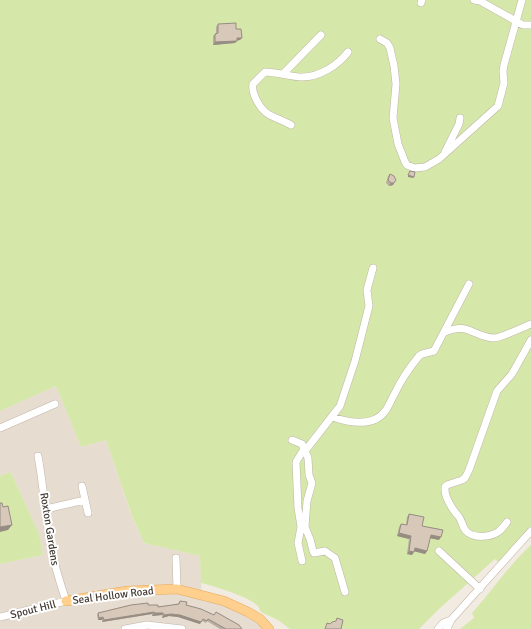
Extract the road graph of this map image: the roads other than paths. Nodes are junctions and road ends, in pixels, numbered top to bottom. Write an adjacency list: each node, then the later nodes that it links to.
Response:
1 (474, 0): 3 (street)
2 (522, 0): 3 (street)
3 (516, 22): 4 (street); 11 (street)
4 (531, 25)
5 (321, 35): 8 (street)
6 (380, 39): 11 (street)
7 (348, 52): 8 (street)
8 (283, 74): 10 (street)
9 (460, 118): 11 (street)
10 (291, 125)
11 (444, 155)
12 (373, 268): 18 (street)
13 (469, 284): 15 (street)
14 (531, 324): 15 (street)
15 (445, 332): 18 (street)
16 (531, 340): 27 (street)
17 (55, 404): 19 (street)
18 (332, 417): 21 (street)
19 (0, 428)
20 (292, 440): 21 (street)
21 (305, 450): 30 (street); 30 (street)
22 (38, 456): 25 (street, Roxton Gardens)
23 (82, 486): 24 (street)
24 (85, 500): 25 (street); 26 (street)
25 (46, 509): 35 (street, Roxton Gardens)
26 (88, 513)
27 (507, 522)
28 (531, 531): 33 (street)
29 (439, 551): 33 (street)
30 (314, 553): 34 (street)
31 (176, 558): 32 (street)
32 (178, 589): 35 (main road, Seal Hollow Road); 41 (main road, Seal Hollow Road)
33 (480, 589): 37 (street)
34 (345, 592)
35 (66, 601): 36 (street, Spout Hill)
36 (0, 618)
37 (451, 620): 42 (street); 43 (street); 44 (street)
38 (156, 627): 39 (street); 40 (street)
39 (125, 629)
40 (182, 629)
41 (269, 629)
42 (438, 629)
43 (442, 629)
44 (447, 629)

